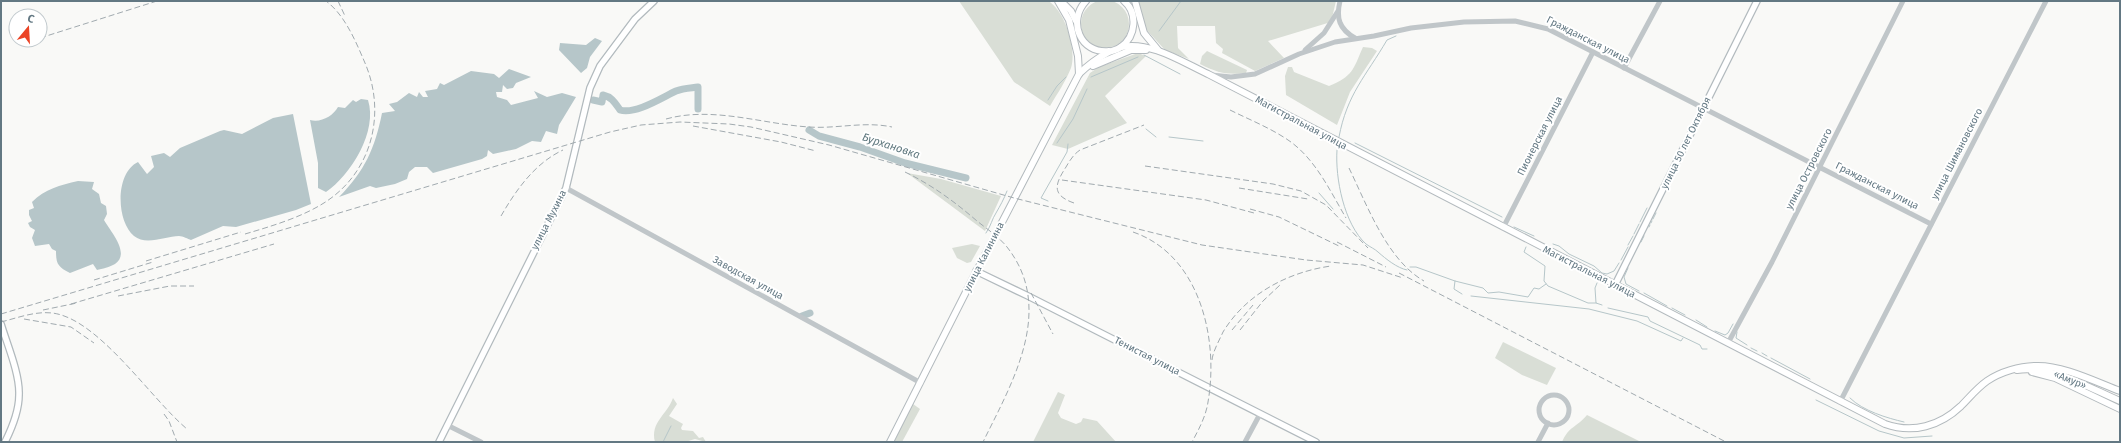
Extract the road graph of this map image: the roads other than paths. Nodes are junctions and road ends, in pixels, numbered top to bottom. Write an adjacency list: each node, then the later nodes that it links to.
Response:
1 (654, 1): 28 (main road, улица Мухина)
2 (1059, 1): 14 (main road); 24 (main road)
3 (1086, 1): 14 (main road)
4 (1124, 1): 12 (main road)
5 (1131, 1): 12 (main road)
6 (1135, 1): 19 (main road)
7 (1340, 1): 13 (street)
8 (1660, 1): 23 (street)
9 (1757, 1): 26 (main road, улица 50 лет Октября)
10 (1903, 1): 27 (street, улица Островского)
11 (2046, 1): 29 (street, улица Шимановского)
12 (1131, 10): 15 (main road)
13 (1338, 11): 17 (street); 22 (street)
14 (1076, 21): 16 (main road)
15 (1134, 25): 18 (main road); 19 (main road)
16 (1080, 37): 20 (main road); 24 (main road)
17 (1355, 38): 21 (street, Гражданская улица); 22 (street, Гражданская улица)
18 (1121, 47): 19 (main road); 20 (main road)
19 (1158, 50): 24 (main road); 25 (main road, Магистральная улица)
20 (1111, 51): 24 (main road)
21 (1592, 52): 23 (street, Гражданская улица); 30 (street, Пионерская улица)
22 (1300, 54): 25 (street, Гражданская улица)
23 (1624, 68): 26 (street, Гражданская улица)
24 (1079, 74): 31 (main road, улица Калинина)
25 (1208, 74): 30 (main road, Магистральная улица)
26 (1704, 108): 27 (street, Гражданская улица); 32 (main road, улица 50 лет Октября)
27 (1820, 167): 29 (street, Гражданская улица); 34 (street, улица Островского)
28 (566, 188): 36 (street, Заводская улица); 43 (main road, улица Мухина)
29 (1931, 224): 38 (street, улица Шимановского)
30 (1503, 228): 32 (main road, Магистральная улица)
31 (976, 271): 36 (main road, улица Калинина); 41 (main road, Тенистая улица)
32 (1616, 285): 34 (main road, Магистральная улица)
33 (1, 324): 44 (main road)
34 (1728, 344): 38 (main road, Магистральная улица)
35 (2017, 370): 37 (main road); 38 (main road, Магистральная улица); 39 (main road, «Амур»); 40 (main road)
36 (921, 383): 47 (main road, улица Калинина)
37 (2120, 391)
38 (1840, 402)
39 (2120, 402)
40 (2120, 409)
41 (1260, 414): 48 (street); 49 (main road, Тенистая улица)
42 (1548, 423): 42 (street); 50 (street)
43 (447, 425): 45 (main road, улица Мухина); 46 (street)
44 (5, 442)
45 (439, 442)
46 (481, 442)
47 (890, 442)
48 (1245, 442)
49 (1316, 442)
50 (1538, 442)

